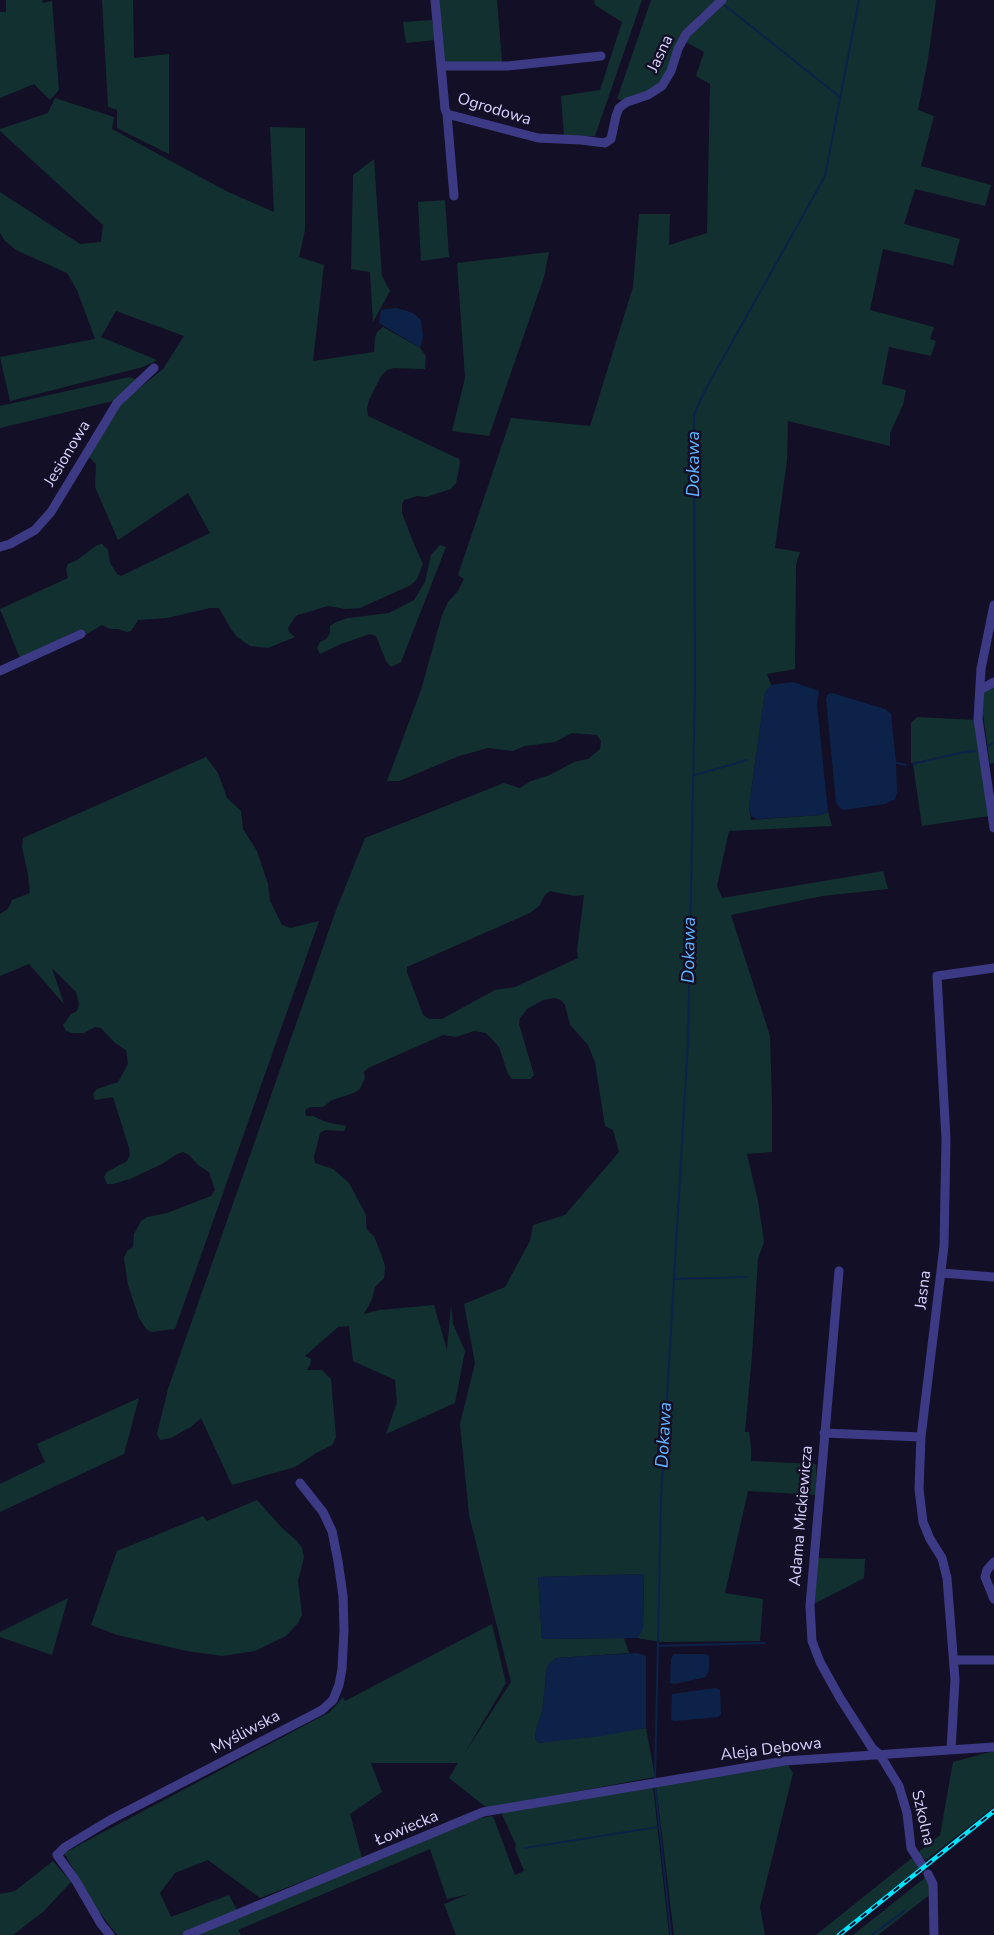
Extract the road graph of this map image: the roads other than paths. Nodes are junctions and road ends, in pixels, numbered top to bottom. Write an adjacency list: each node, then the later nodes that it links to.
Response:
1 (435, 0): 4 (street, Ogrodowa)
2 (720, 3): 6 (street, Jasna)
3 (601, 56): 4 (street)
4 (441, 66): 5 (street, Ogrodowa)
5 (447, 114): 6 (street, Ogrodowa); 7 (street)
6 (608, 142)
7 (454, 196)
8 (154, 368): 9 (street, Jesionowa)
9 (0, 547)
10 (994, 604): 14 (street)
11 (81, 634): 12 (street)
12 (0, 671)
13 (994, 682): 14 (street)
14 (980, 690): 15 (street)
15 (994, 828)
16 (994, 968): 18 (street, Jasna)
17 (839, 1270): 20 (street, Adama Mickiewicza)
18 (941, 1272): 19 (street); 21 (street, Jasna)
19 (994, 1276)
20 (824, 1433): 21 (street); 27 (street, Adama Mickiewicza)
21 (921, 1437): 25 (street, Jasna)
22 (300, 1483): 34 (street, Myśliwska)
23 (994, 1562): 24 (street)
24 (994, 1599)
25 (954, 1660): 26 (street); 29 (street, Jasna)
26 (994, 1660)
27 (872, 1748): 30 (street, Szkolna)
28 (994, 1748): 29 (street)
29 (951, 1750): 30 (street, Aleja Dębowa)
30 (880, 1755): 31 (street, Aleja Dębowa); 32 (street, Szkolna)
31 (647, 1784): 35 (street, Łowiecka)
32 (922, 1865)
33 (928, 1874): 36 (street)
34 (110, 1935)
35 (188, 1935)
36 (934, 1935)

